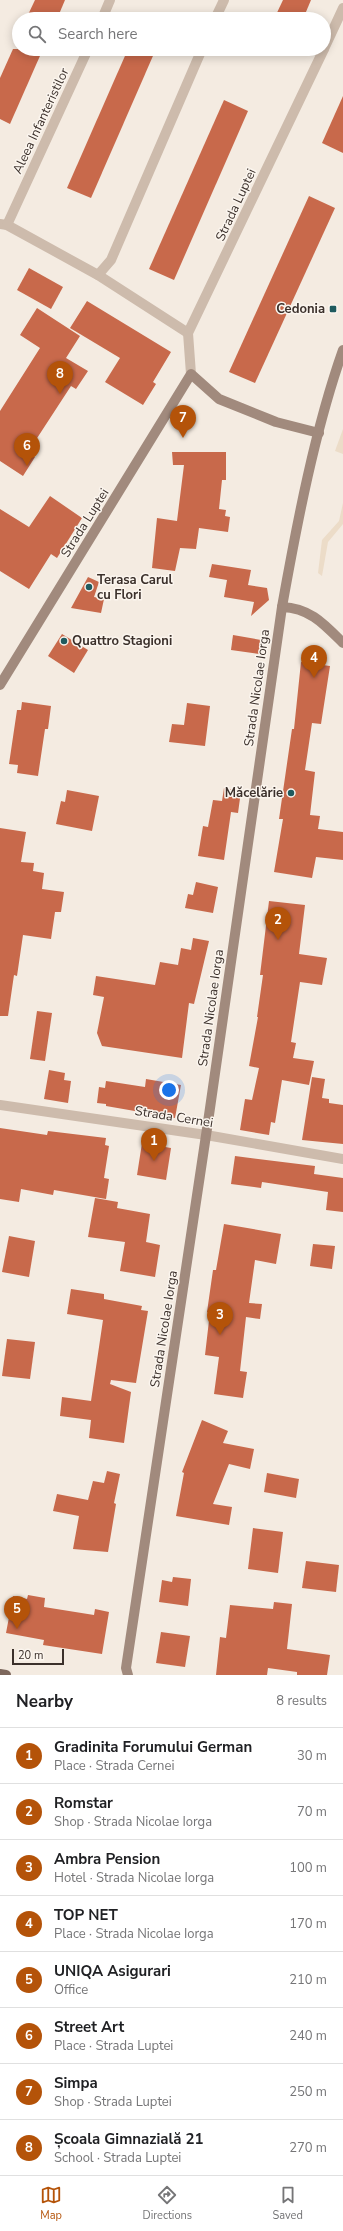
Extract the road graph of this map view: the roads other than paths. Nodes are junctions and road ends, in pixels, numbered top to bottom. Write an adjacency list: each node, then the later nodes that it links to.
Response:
1 (110, 0): 4 (street)
2 (224, 0): 5 (street)
3 (343, 8): 6 (street, Strada Luptei)
4 (105, 12)
5 (218, 12)
6 (331, 34)
7 (85, 56): 10 (street, Aleea Infanteristilor)
8 (199, 56): 11 (street)
9 (321, 56): 12 (street, Strada Luptei)
10 (4, 224): 11 (street)
11 (98, 275): 12 (street)
12 (188, 333): 14 (street, Strada Luptei)
13 (343, 350): 15 (main road, Strada Nicolae Iorga)
14 (191, 374): 15 (main road); 18 (main road, Strada Luptei)
15 (319, 433): 16 (main road, Strada Nicolae Iorga)
16 (282, 606): 17 (main road); 20 (main road, Strada Nicolae Iorga)
17 (343, 643)
18 (0, 685)
19 (0, 1104): 20 (street, Strada Cernei)
20 (206, 1135): 21 (street, Strada Cernei); 24 (main road, Strada Nicolae Iorga)
21 (343, 1158)
22 (0, 1674): 23 (main road)
23 (6, 1675)
24 (128, 1675)

